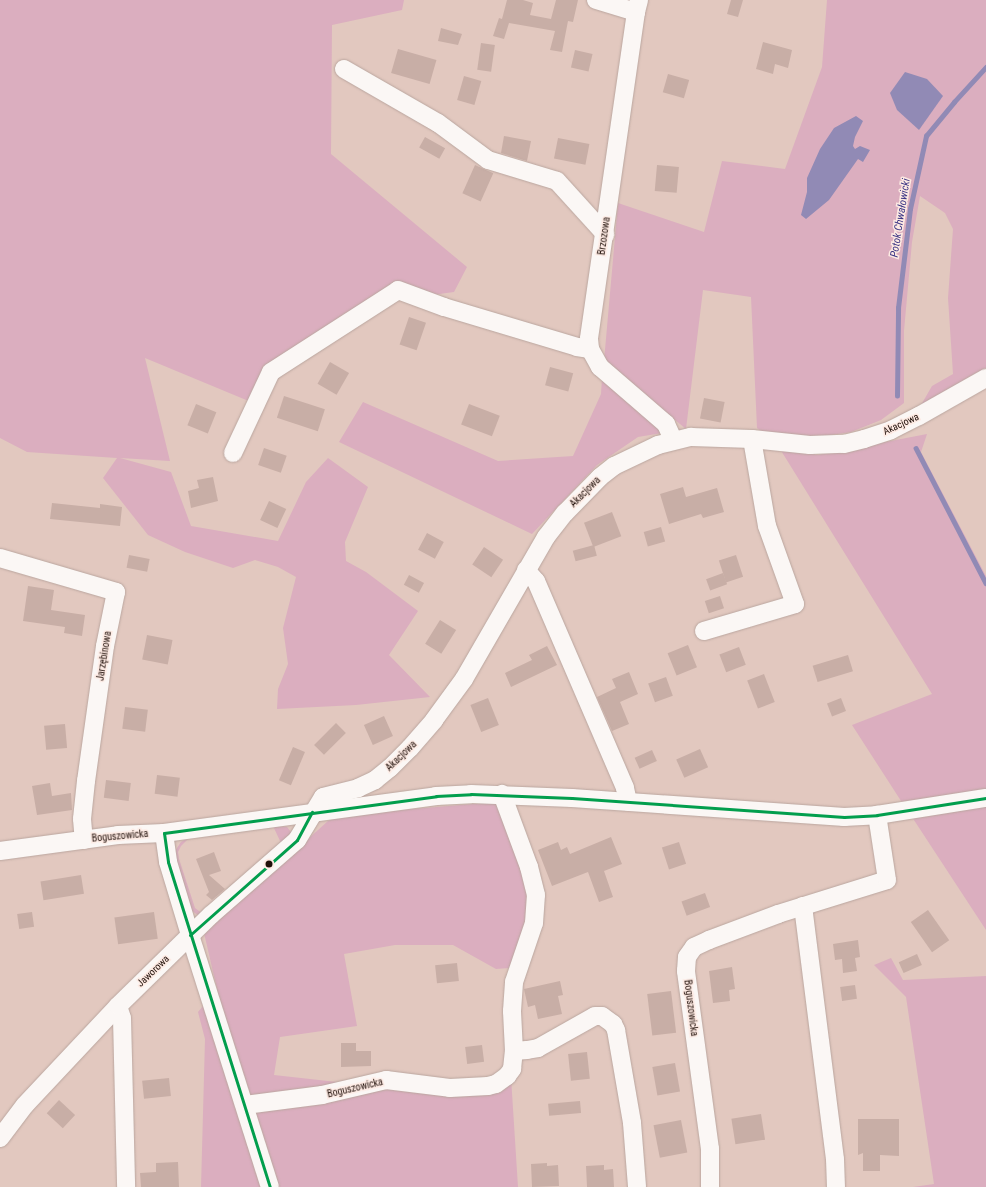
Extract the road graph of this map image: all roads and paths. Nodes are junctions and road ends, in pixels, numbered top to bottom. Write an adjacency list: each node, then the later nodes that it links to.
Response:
1 (596, 0): 2 (street)
2 (637, 6): 4 (street, Brzozowa)
3 (344, 69): 4 (street)
4 (605, 234): 5 (street, Brzozowa)
5 (590, 349): 8 (street, Brzozowa); 9 (street)
6 (986, 378): 7 (street, Akacjowa)
7 (752, 439): 8 (street, Akacjowa); 12 (street)
8 (673, 440): 11 (street, Akacjowa)
9 (233, 453)
10 (0, 558): 19 (street, Jarzębinowa)
11 (526, 570): 15 (street); 16 (street, Akacjowa)
12 (704, 631)
13 (502, 794): 15 (street, Boguszowicka); 16 (street, Boguszowicka); 24 (street, Boguszowicka)
14 (986, 798): 17 (street, Boguszowicka)
15 (628, 802): 17 (street, Boguszowicka)
16 (312, 812): 18 (street, Boguszowicka); 22 (street, Jaworowa)
17 (877, 815): 21 (street, Boguszowicka)
18 (164, 833): 19 (street, Boguszowicka); 22 (street)
19 (84, 840): 20 (street, Boguszowicka)
20 (0, 851)
21 (803, 906): 30 (street, Boguszowicka); 31 (street)
22 (190, 935): 23 (street, Jaworowa); 25 (street)
23 (118, 1006): 26 (street, Jaworowa); 27 (street)
24 (514, 1051): 25 (street, Boguszowicka); 29 (street)
25 (245, 1105): 28 (street)
26 (0, 1138)
27 (126, 1187)
28 (270, 1187)
29 (637, 1187)
30 (710, 1187)
31 (836, 1187)

